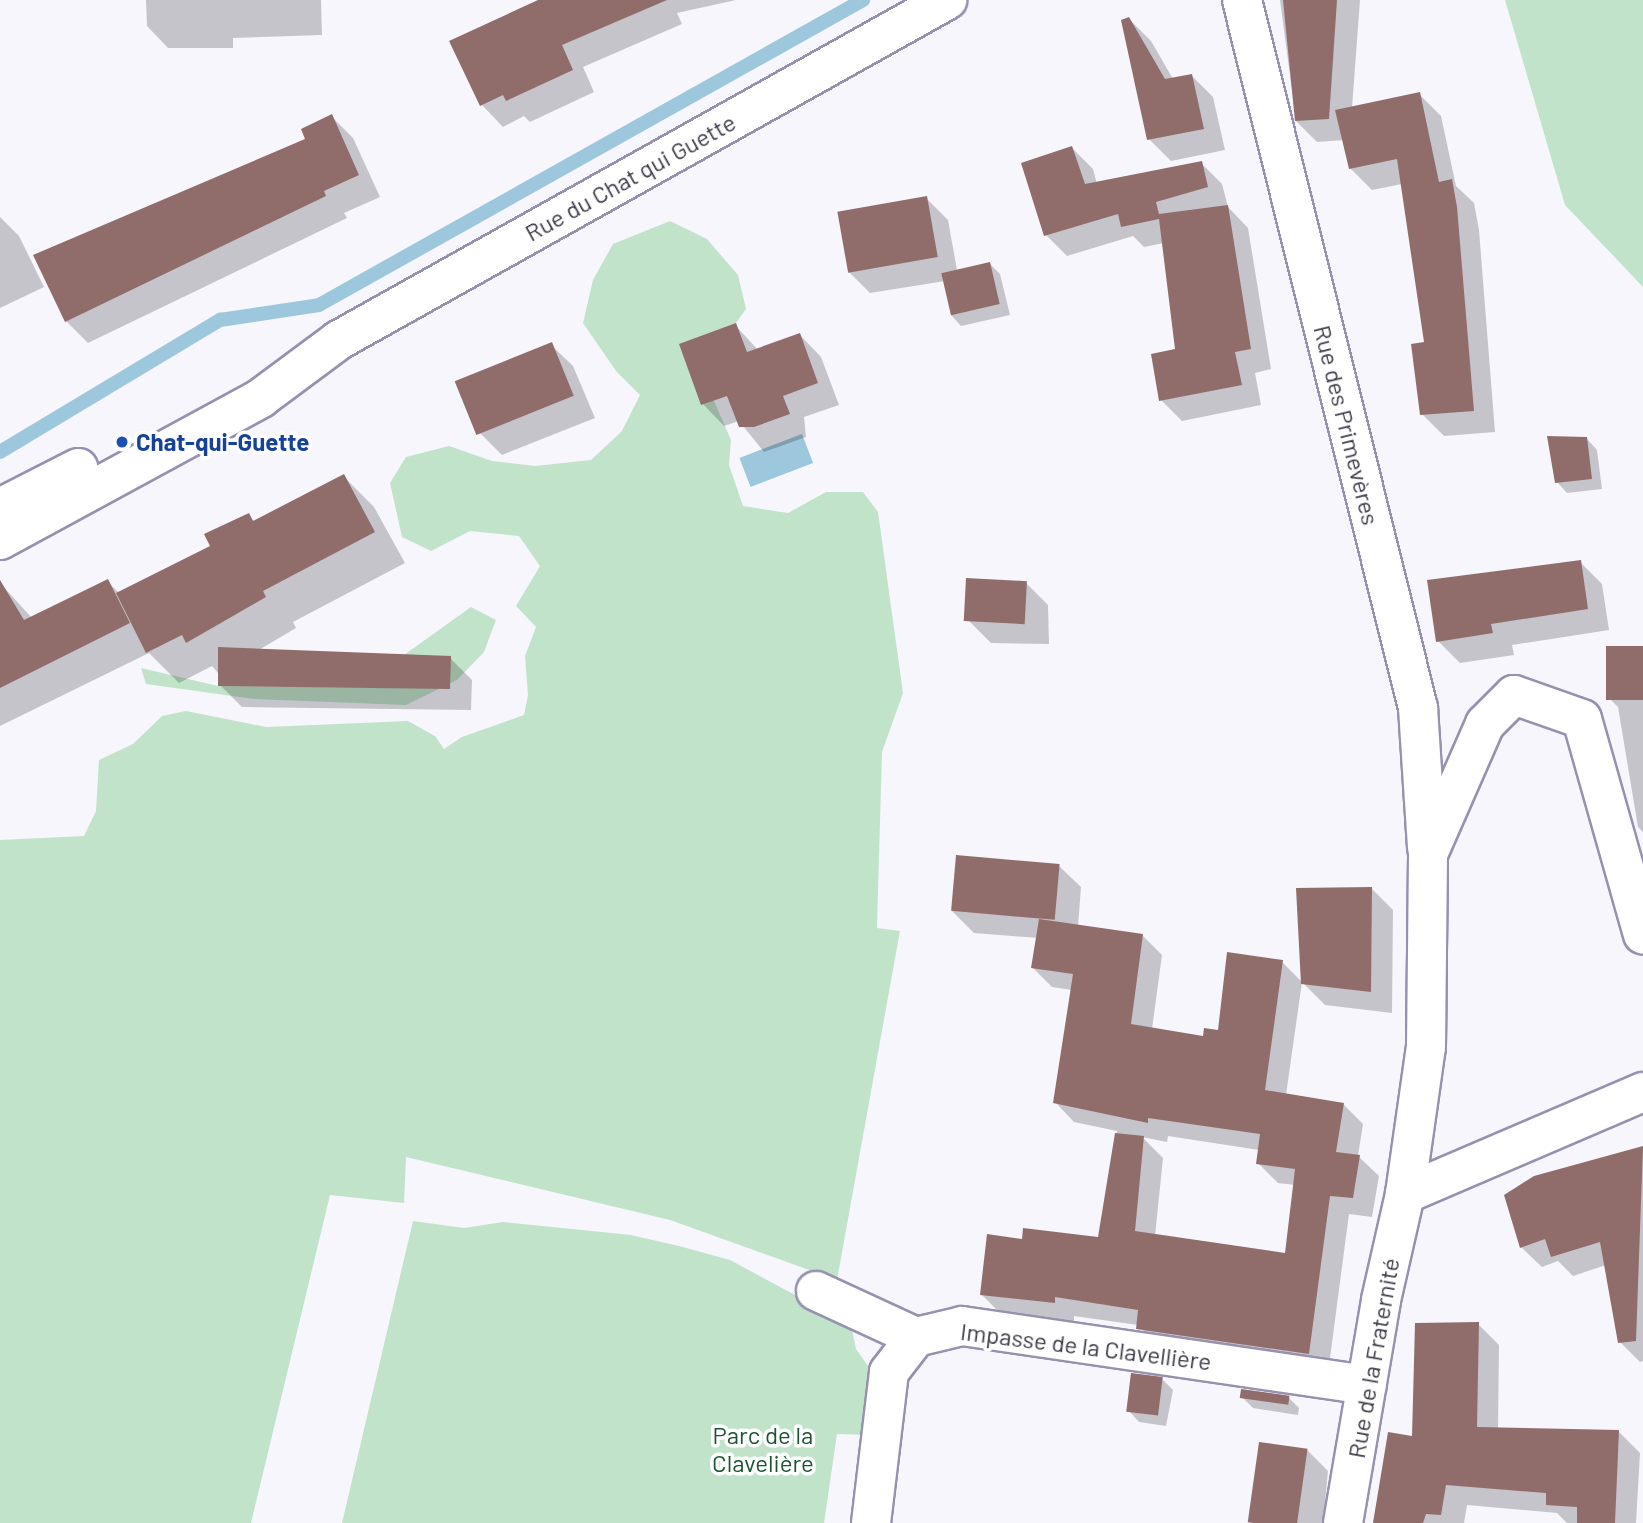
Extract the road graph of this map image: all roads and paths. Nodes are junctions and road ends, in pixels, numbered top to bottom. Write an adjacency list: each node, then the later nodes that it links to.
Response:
1 (947, 0): 3 (street, Rue du Chat qui Guette)
2 (1242, 0): 6 (street, Rue des Primevères)
3 (313, 355): 4 (street, Rue du Chat qui Guette); 5 (street, Rue du Chat qui Guette)
4 (0, 508)
5 (0, 540)
6 (1428, 854): 7 (street); 9 (street, Rue des Primevères)
7 (1643, 935)
8 (1643, 1092): 9 (street)
9 (1405, 1194): 12 (street, Rue de la Fraternité)
10 (816, 1292): 11 (street)
11 (916, 1337): 12 (street, Impasse de la Clavellière); 13 (street)
12 (1367, 1385): 14 (street, Rue de la Fraternité)
13 (871, 1523)
14 (1343, 1523)

